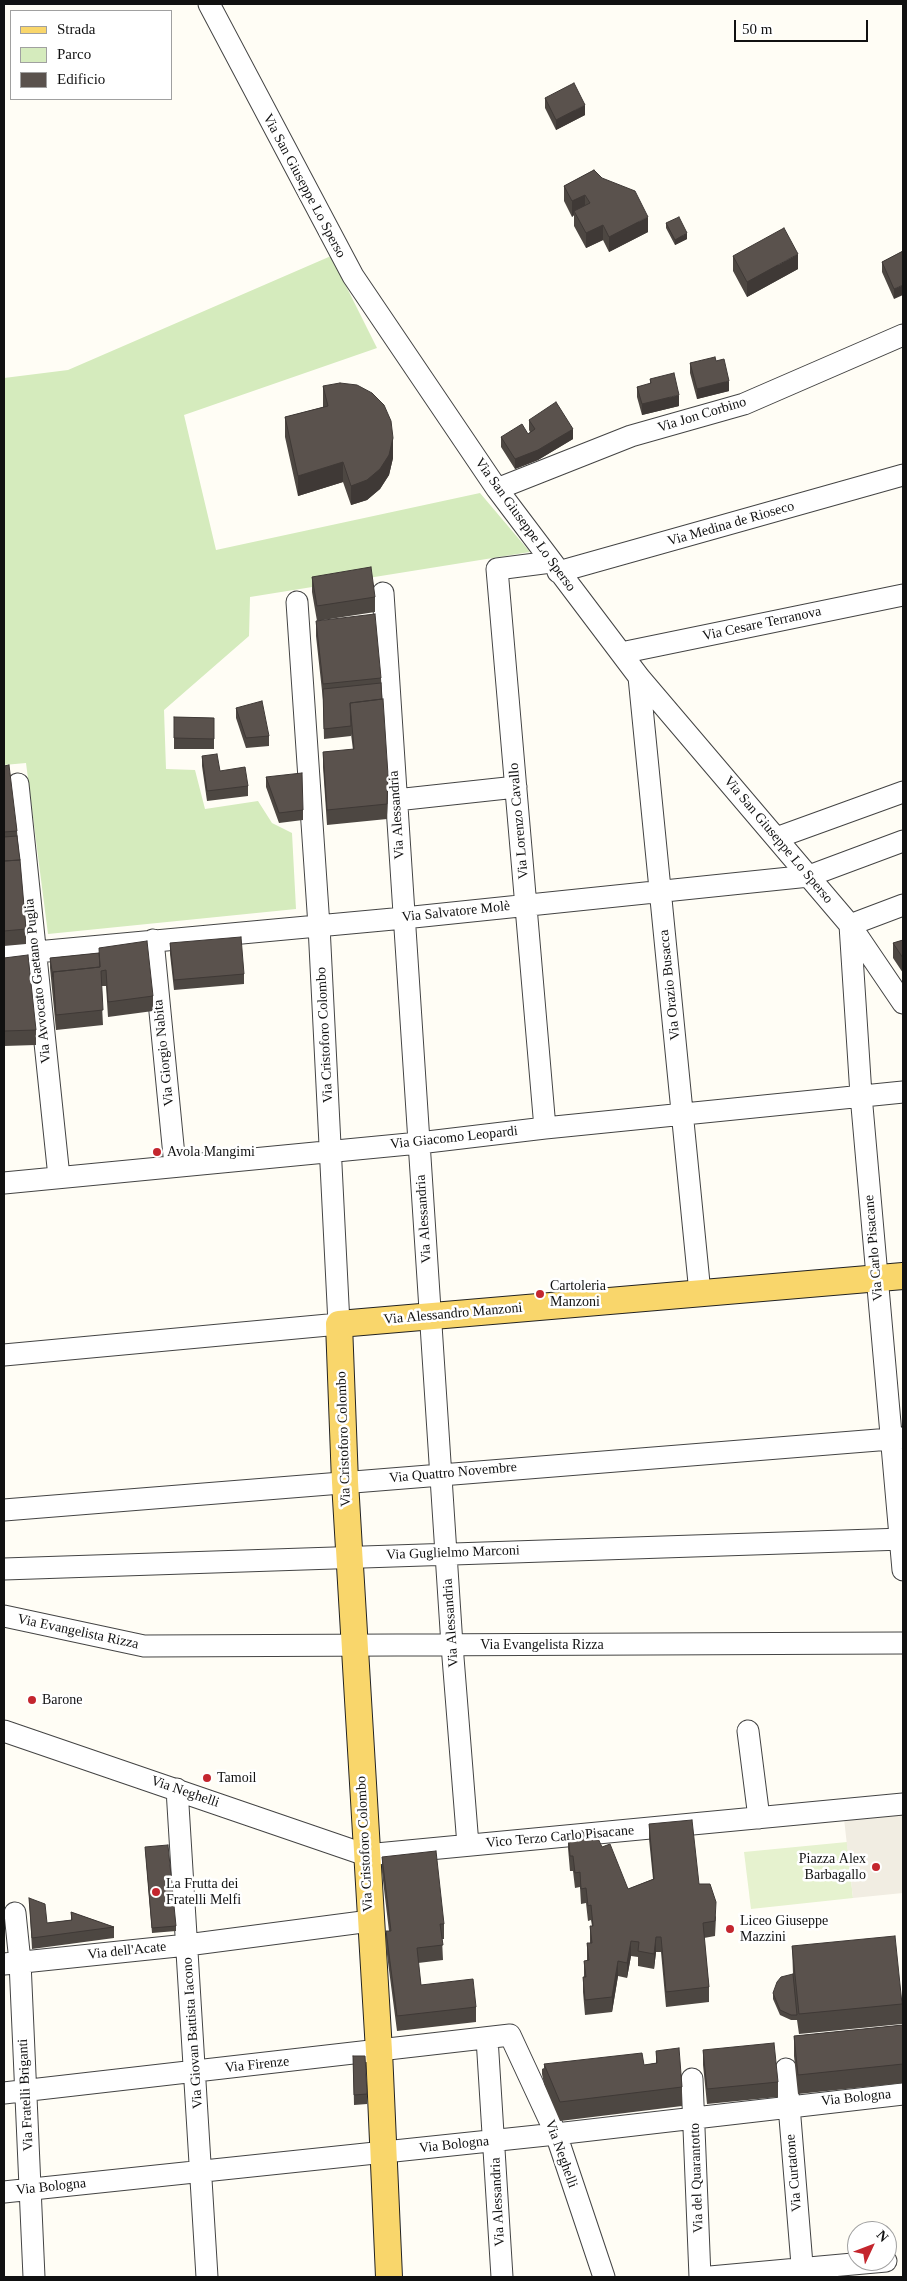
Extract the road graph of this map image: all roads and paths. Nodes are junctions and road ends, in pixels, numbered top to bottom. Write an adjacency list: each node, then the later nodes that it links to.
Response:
1 (209, 4): 4 (street, Via San Giuseppe Lo Sperso)
2 (903, 335): 4 (street, Via Jon Corbino)
3 (903, 475): 5 (street, Via Medina de Rioseco)
4 (497, 489): 5 (street, Via San Giuseppe Lo Sperso)
5 (555, 567): 9 (street, Via San Giuseppe Lo Sperso); 12 (street, Via Lorenzo Cavallo)
6 (383, 593): 14 (street, Via Alessandria)
7 (903, 595): 9 (street, Via Cesare Terranova)
8 (297, 602): 23 (street, Via Cristoforo Colombo)
9 (621, 653): 10 (street, Via San Giuseppe Lo Sperso)
10 (639, 677): 15 (street, Via San Giuseppe Lo Sperso); 18 (street, Via Orazio Busacca)
11 (18, 784): 25 (street, Via Avvocato Gaetano Puglia)
12 (516, 787): 14 (street); 19 (street, Via Lorenzo Cavallo)
13 (903, 792): 15 (street)
14 (396, 800): 21 (street, Via Alessandria)
15 (776, 838): 17 (street, Via San Giuseppe Lo Sperso)
16 (903, 841): 17 (street, Via Salvatore Molè)
17 (809, 876): 18 (street, Via Salvatore Molè); 22 (street, Via San Giuseppe Lo Sperso)
18 (661, 892): 19 (street, Via Salvatore Molè); 30 (street, Via Orazio Busacca)
19 (526, 905): 21 (street, Via Salvatore Molè); 31 (street, Via Lorenzo Cavallo)
20 (903, 905): 22 (street)
21 (404, 918): 23 (street, Via Salvatore Molè); 32 (street, Via Alessandria)
22 (850, 925): 27 (street, Via San Giuseppe Lo Sperso); 29 (street, Via Carlo Pisacane)
23 (319, 926): 24 (street, Via Salvatore Molè); 33 (street, Via Cristoforo Colombo)
24 (153, 940): 25 (street, Via Salvatore Molè); 34 (street, Via Giorgio Nabita)
25 (35, 952): 26 (street, Via Salvatore Molè); 35 (street, Via Avvocato Gaetano Puglia)
26 (4, 955)
27 (903, 1003)
28 (903, 1092): 29 (street, Via Giacomo Leopardi)
29 (860, 1095): 30 (street, Via Giacomo Leopardi); 38 (street, Via Carlo Pisacane)
30 (683, 1114): 31 (street, Via Giacomo Leopardi); 39 (street, Via Orazio Busacca)
31 (545, 1128): 32 (street, Via Giacomo Leopardi)
32 (419, 1143): 33 (street, Via Giacomo Leopardi); 40 (street, Via Alessandria)
33 (331, 1151): 34 (street, Via Giacomo Leopardi); 41 (street, Via Cristoforo Colombo)
34 (175, 1166): 35 (street, Via Giacomo Leopardi)
35 (59, 1177): 36 (street, Via Giacomo Leopardi)
36 (4, 1183)
37 (903, 1276): 38 (main road, Via Alessandro Manzoni)
38 (877, 1278): 39 (main road, Via Alessandro Manzoni); 43 (street, Via Carlo Pisacane)
39 (700, 1293): 40 (main road, Via Alessandro Manzoni)
40 (430, 1316): 41 (main road, Via Alessandro Manzoni); 44 (street, Via Alessandria)
41 (339, 1324): 42 (street, Via Alessandro Manzoni); 45 (main road, Via Cristoforo Colombo)
42 (4, 1355)
43 (897, 1438): 44 (street, Via Quattro Novembre); 47 (street, Via Carlo Pisacane)
44 (441, 1473): 45 (street, Via Quattro Novembre); 48 (street, Via Alessandria)
45 (345, 1482): 46 (street, Via Quattro Novembre); 49 (main road, Via Cristoforo Colombo)
46 (4, 1510)
47 (902, 1539): 48 (street, Via Guglielmo Marconi); 51 (street, Via Carlo Pisacane)
48 (446, 1554): 49 (street, Via Guglielmo Marconi); 54 (street, Via Alessandria)
49 (350, 1557): 50 (street, Via Guglielmo Marconi); 55 (main road, Via Cristoforo Colombo)
50 (4, 1569)
51 (903, 1570)
52 (4, 1616): 55 (street, Via Evangelista Rizza)
53 (903, 1643): 54 (street, Via Evangelista Rizza)
54 (452, 1645): 55 (street, Via Evangelista Rizza); 61 (street, Via Alessandria)
55 (354, 1646): 62 (main road, Via Cristoforo Colombo)
56 (4, 1731): 58 (street, Via Neghelli)
57 (748, 1731): 60 (street)
58 (178, 1789): 62 (street, Via Neghelli); 65 (street, Via Giovan Battista Iacono)
59 (903, 1804): 60 (street, Vico Terzo Carlo Pisacane)
60 (759, 1818): 61 (street, Vico Terzo Carlo Pisacane)
61 (468, 1845): 62 (street, Vico Terzo Carlo Pisacane)
62 (366, 1855): 64 (main road, Via Cristoforo Colombo)
63 (15, 1913): 66 (street, Via Fratelli Briganti)
64 (370, 1921): 65 (street, Via dell'Acate); 69 (main road, Via Cristoforo Colombo)
65 (187, 1945): 66 (street, Via dell'Acate); 71 (street, Via Giovan Battista Iacono)
66 (12, 1963): 73 (street, Via Fratelli Briganti)
67 (510, 2035): 68 (street, Via Firenze); 78 (street, Via Neghelli)
68 (487, 2038): 69 (street, Via Firenze); 79 (street, Via Alessandria)
69 (378, 2052): 71 (street, Via Firenze); 80 (main road, Via Cristoforo Colombo)
70 (786, 2069): 76 (street, Via Curtatone)
71 (195, 2072): 73 (street, Via Firenze); 81 (street, Via Giovan Battista Iacono)
72 (692, 2079): 77 (street, Via del Quarantotto)
73 (26, 2091): 74 (street, Via Firenze); 82 (street, Via Fratelli Briganti)
74 (4, 2093)
75 (903, 2094): 76 (street, Via Bologna)
76 (788, 2105): 77 (street, Via Bologna); 85 (street, Via Curtatone)
77 (695, 2117): 78 (street, Via Bologna); 91 (street, Via del Quarantotto)
78 (556, 2134): 79 (street, Via Bologna); 90 (street, Via Neghelli)
79 (495, 2140): 80 (street, Via Bologna); 89 (street, Via Alessandria)
80 (384, 2152): 81 (street, Via Bologna); 88 (main road, Via Cristoforo Colombo)
81 (202, 2171): 82 (street, Via Bologna); 87 (street, Via Giovan Battista Iacono)
82 (30, 2190): 83 (street, Via Bologna); 86 (street, Via Fratelli Briganti)
83 (4, 2192)
84 (847, 2267): 85 (street)
85 (803, 2273): 92 (street)
86 (34, 2277)
87 (207, 2277)
88 (389, 2277)
89 (502, 2277)
90 (604, 2277)
91 (700, 2277)
92 (710, 2277)

